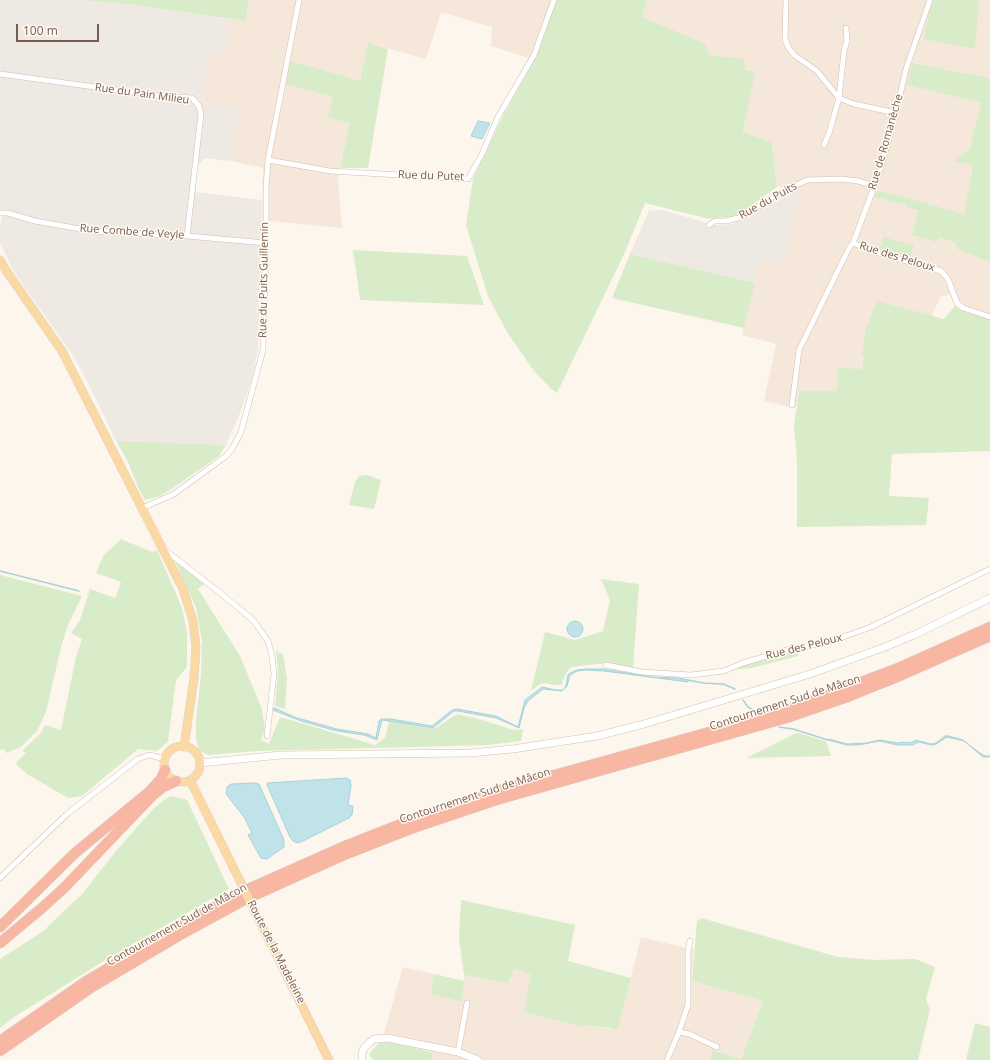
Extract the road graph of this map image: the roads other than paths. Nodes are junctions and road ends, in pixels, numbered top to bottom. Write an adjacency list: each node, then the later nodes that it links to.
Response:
1 (300, 0): 10 (street, Rue du Puits Guillemin)
2 (554, 0): 10 (street, Rue du Putet)
3 (786, 0): 7 (street)
4 (930, 0): 8 (street, Rue de Romanèche)
5 (846, 28): 7 (street)
6 (0, 74): 14 (street, Rue du Pain Milieu)
7 (839, 98): 8 (street); 9 (street)
8 (896, 113): 11 (street, Rue de Romanèche)
9 (824, 145)
10 (268, 160): 15 (street, Rue du Puits Guillemin)
11 (875, 186): 13 (street, Rue du Puits); 16 (street, Rue de Romanèche)
12 (0, 213): 14 (street, Rue Combe de Veyle)
13 (709, 225)
14 (187, 236): 15 (street, Rue Combe de Veyle)
15 (266, 243): 20 (street, Rue du Puits Guillemin)
16 (853, 243): 18 (street, Rue des Peloux); 19 (street, Rue de Romanèche)
17 (0, 260): 20 (main road)
18 (990, 317)
19 (792, 405)
20 (142, 508): 21 (main road)
21 (164, 549): 27 (street); 28 (main road)
22 (990, 569): 26 (street, Rue des Peloux)
23 (990, 598): 30 (main road)
24 (990, 627): 40 (highway, Contournement Sud de Mâcon)
25 (990, 636): 42 (highway, Contournement Sud de Mâcon)
26 (606, 665)
27 (267, 736)
28 (184, 747): 29 (main road); 30 (main road)
29 (165, 759): 31 (main road); 34 (street)
30 (200, 763): 32 (main road)
31 (165, 770): 33 (main road); 35 (highway)
32 (190, 780): 33 (main road); 44 (main road, Route de la Madeleine, bridge)
33 (176, 781): 37 (highway)
34 (0, 878)
35 (0, 927)
36 (690, 941): 39 (street)
37 (0, 943)
38 (466, 1003): 43 (street)
39 (679, 1032): 41 (street); 47 (street)
40 (0, 1041)
41 (717, 1048)
42 (0, 1051)
43 (458, 1052): 45 (main road); 46 (main road)
44 (329, 1060)
45 (362, 1060)
46 (478, 1060)
47 (666, 1060)

